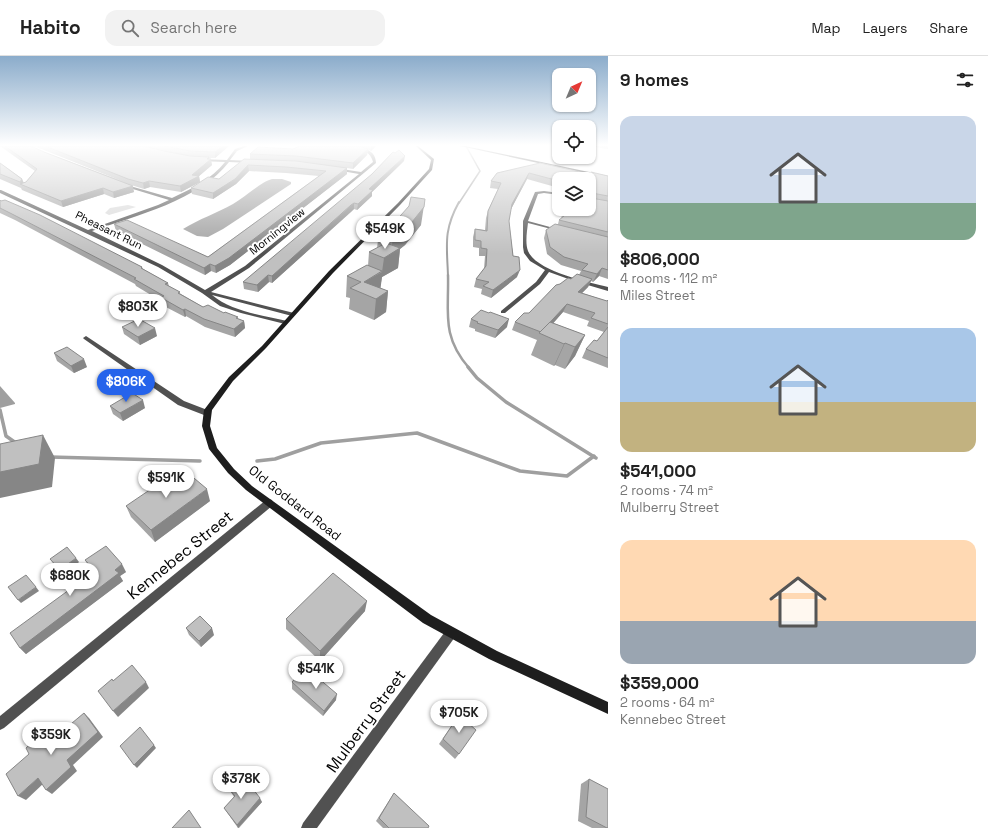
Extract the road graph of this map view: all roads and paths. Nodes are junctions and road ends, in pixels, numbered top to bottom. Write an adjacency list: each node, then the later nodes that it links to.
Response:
1 (205, 182): 9 (street)
2 (350, 182): 15 (street, Morningview)
3 (419, 182): 19 (street)
4 (121, 184): 9 (street)
5 (0, 191): 7 (street, Pheasant Run)
6 (552, 193): 10 (street)
7 (17, 198): 8 (street); 11 (street, Pheasant Run)
8 (8, 200)
9 (173, 200): 11 (street)
10 (525, 220): 12 (street); 13 (street)
11 (89, 231): 15 (street, Pheasant Run)
12 (563, 231)
13 (548, 270): 14 (street); 18 (street)
14 (608, 289)
15 (206, 293): 16 (street, Pheasant Run); 17 (street, Pheasant Run)
16 (252, 304): 17 (street); 19 (street, Pheasant Run)
17 (244, 312): 20 (street, Pheasant Run)
18 (503, 312)
19 (292, 314): 20 (street)
20 (285, 322): 22 (street)
21 (86, 338): 22 (street)
22 (207, 413): 23 (street, Old Goddard Road)
23 (269, 503): 24 (street, Old Goddard Road); 26 (street, Kennebec Street)
24 (451, 633): 25 (street, Old Goddard Road); 27 (street, Mulberry Street)
25 (608, 708)
26 (0, 724)
27 (308, 828)

